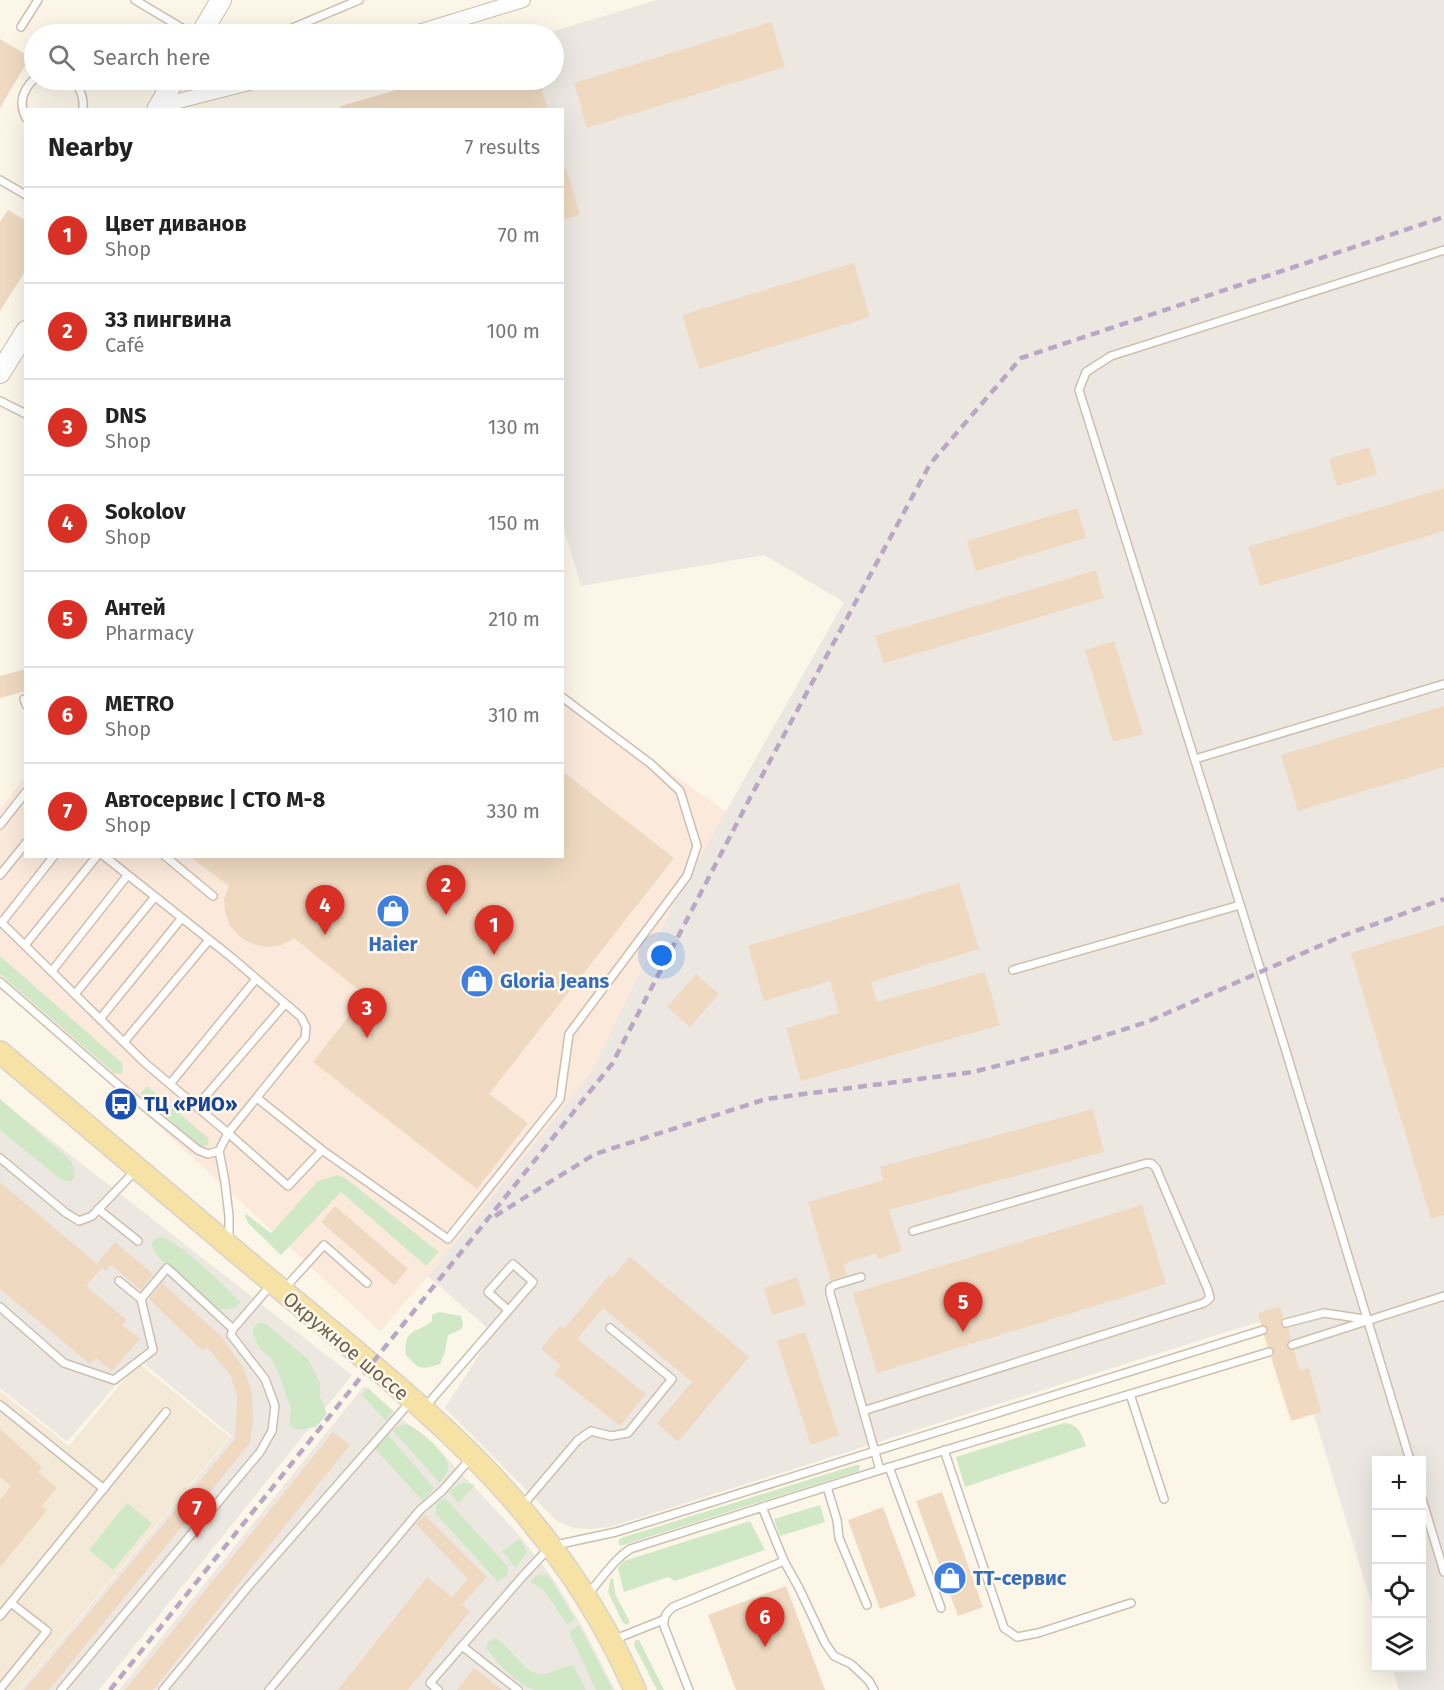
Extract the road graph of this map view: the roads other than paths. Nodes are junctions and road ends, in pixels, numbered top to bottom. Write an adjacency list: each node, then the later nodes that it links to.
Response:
1 (38, 0): 10 (lane)
2 (135, 0): 6 (lane)
3 (221, 0): 7 (street)
4 (359, 0): 8 (lane)
5 (523, 0): 9 (street)
6 (175, 24)
7 (207, 24)
8 (302, 24)
9 (445, 24)
10 (21, 27)
11 (26, 90): 17 (lane)
12 (81, 90): 15 (lane)
13 (168, 90): 16 (street)
14 (224, 90): 16 (street)
15 (83, 108)
16 (158, 108)
17 (24, 113)
18 (0, 180): 19 (lane)
19 (24, 194)
20 (1444, 250): 27 (lane)
21 (24, 334): 22 (street)
22 (3, 362)
23 (0, 401): 24 (lane)
24 (24, 413)
25 (1444, 684): 27 (lane)
26 (564, 699): 57 (lane)
27 (1195, 759): 39 (lane)
28 (24, 795): 29 (lane)
29 (0, 825)
30 (24, 845): 35 (lane)
31 (52, 858): 41 (lane)
32 (95, 858): 43 (lane)
33 (106, 858): 36 (lane)
34 (167, 858): 37 (lane)
35 (0, 874)
36 (127, 876): 38 (lane); 45 (lane)
37 (213, 896)
38 (154, 898): 40 (lane); 48 (lane)
39 (1240, 905): 44 (lane); 73 (lane)
40 (181, 919): 42 (lane); 50 (lane)
41 (1, 922): 43 (lane)
42 (209, 940): 46 (lane); 51 (lane)
43 (25, 945): 45 (lane)
44 (1013, 970)
45 (52, 971): 48 (lane)
46 (256, 979): 49 (lane); 53 (lane)
47 (0, 982): 58 (lane)
48 (75, 994): 50 (lane)
49 (285, 1004): 54 (lane); 55 (lane)
50 (100, 1019): 51 (lane)
51 (124, 1042): 53 (lane)
52 (0, 1052): 60 (main road, Окружное шоссе)
53 (170, 1084): 55 (lane)
54 (257, 1098): 56 (lane); 57 (lane)
55 (197, 1106): 56 (lane)
56 (228, 1133): 57 (lane); 58 (lane)
57 (322, 1150)
58 (219, 1151): 64 (lane)
59 (0, 1158): 61 (lane)
60 (138, 1168): 61 (lane); 64 (main road, Окружное шоссе)
61 (99, 1209): 63 (lane)
62 (913, 1231): 83 (lane)
63 (138, 1241)
64 (229, 1246): 68 (main road, Окружное шоссе)
65 (861, 1277): 83 (lane)
66 (119, 1281): 70 (lane)
67 (367, 1283): 68 (lane)
68 (277, 1287): 76 (lane); 82 (main road, Окружное шоссе)
69 (1444, 1296): 73 (lane)
70 (141, 1299): 71 (lane); 76 (lane)
71 (0, 1307)
72 (508, 1310): 72 (lane); 82 (lane)
73 (1366, 1320): 74 (lane); 78 (lane); 88 (lane)
74 (1286, 1323)
75 (609, 1328): 95 (lane)
76 (233, 1329): 111 (lane)
77 (1263, 1330): 86 (lane)
78 (1292, 1345)
79 (1269, 1352): 80 (lane)
80 (1130, 1394): 85 (lane); 93 (lane)
81 (0, 1405): 92 (lane)
82 (416, 1406): 87 (main road, Окружное шоссе); 112 (lane)
83 (863, 1411): 86 (lane)
84 (166, 1412): 92 (lane)
85 (944, 1450): 89 (lane); 102 (lane)
86 (874, 1451): 90 (lane); 97 (lane)
87 (472, 1456): 95 (main road, Окружное шоссе); 113 (lane)
88 (1408, 1456)
89 (889, 1467): 90 (lane); 104 (lane)
90 (880, 1470): 91 (lane)
91 (827, 1487): 94 (lane); 103 (lane)
92 (104, 1488): 101 (lane)
93 (1164, 1499)
94 (762, 1507): 98 (lane); 100 (lane)
95 (520, 1508): 97 (main road, Окружное шоссе)
96 (1425, 1510): 99 (lane)
97 (551, 1546): 100 (main road, Окружное шоссе); 108 (lane)
98 (784, 1561): 106 (lane); 119 (lane)
99 (1444, 1572)
100 (586, 1597): 107 (main road, Окружное шоссе)
101 (11, 1602): 105 (lane); 110 (lane)
102 (1131, 1603)
103 (867, 1605)
104 (941, 1608)
105 (0, 1616)
106 (663, 1620): 107 (lane); 118 (lane)
107 (611, 1641): 117 (main road, Окружное шоссе)
108 (462, 1646): 109 (lane); 116 (lane)
109 (430, 1683): 114 (lane); 115 (lane)
110 (0, 1689)
111 (61, 1690)
112 (163, 1690)
113 (269, 1690)
114 (425, 1690)
115 (438, 1690)
116 (518, 1690)
117 (635, 1690)
118 (689, 1690)
119 (874, 1690)

